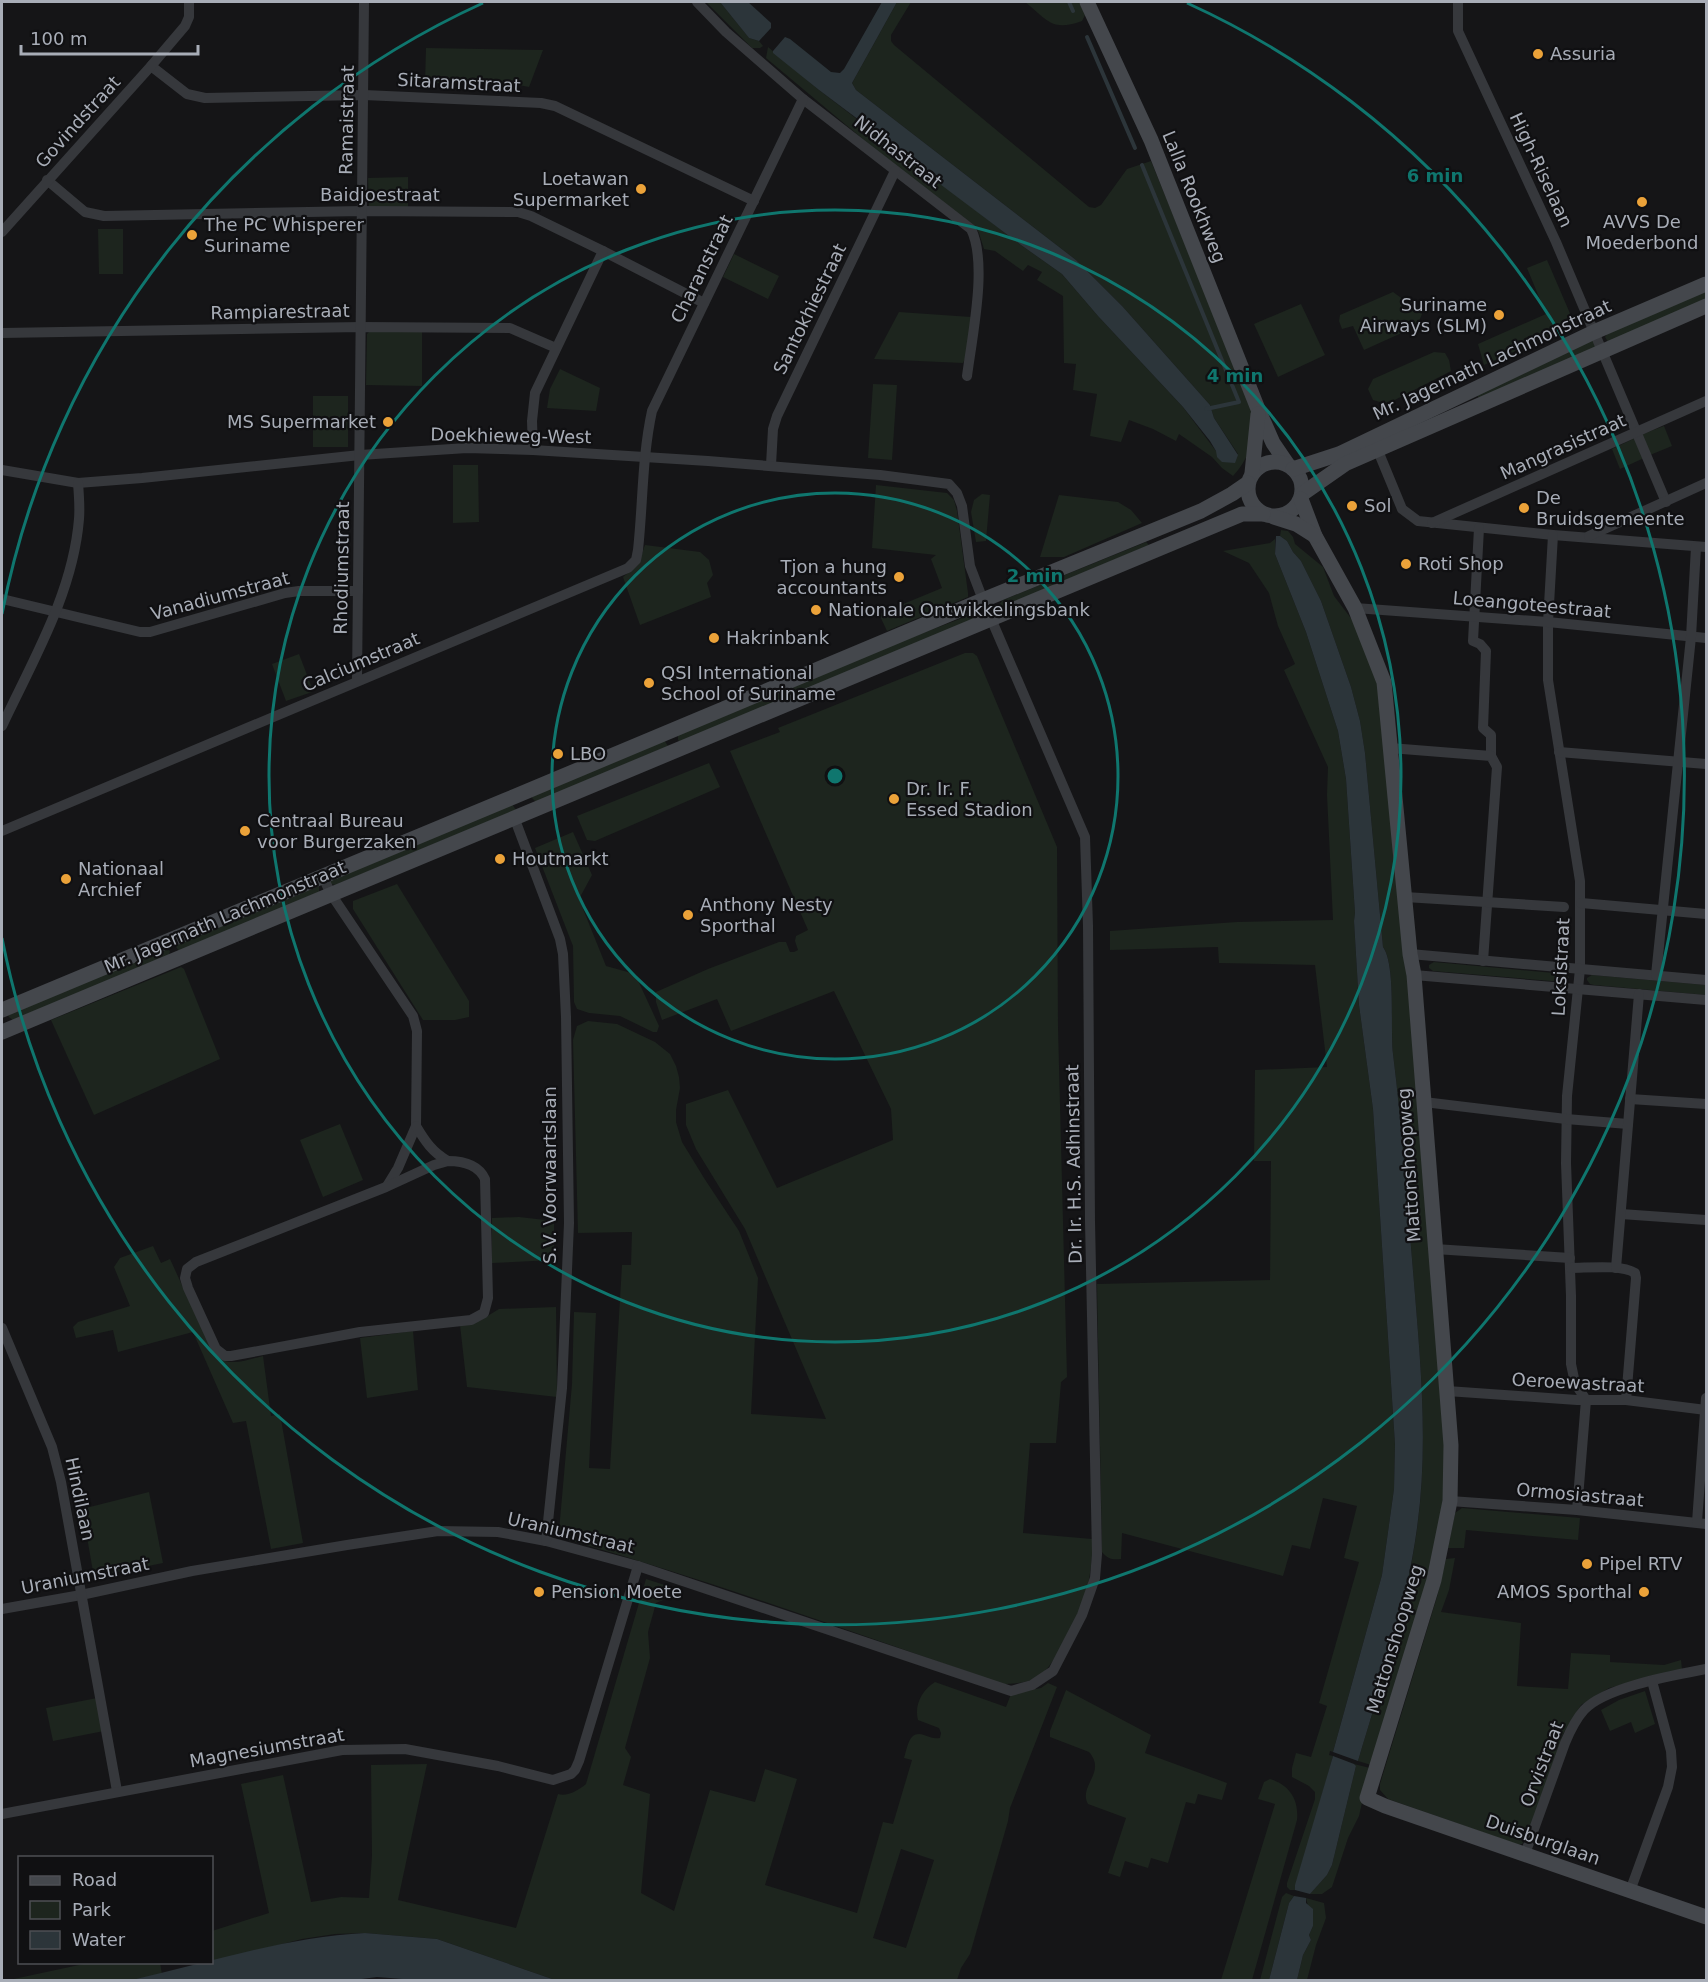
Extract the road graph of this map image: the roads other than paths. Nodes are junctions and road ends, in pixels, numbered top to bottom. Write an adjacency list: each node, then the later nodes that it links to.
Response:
1 (189, 2): 6 (street, Govindstraat)
2 (364, 2): 7 (street, Ramaistraat)
3 (697, 2): 8 (street, Nidhastraat)
4 (1087, 2): 26 (main road, Lalla Rookhweg)
5 (1458, 2): 19 (street, High-Riselaan)
6 (151, 66): 7 (street, Sitaramstraat); 10 (street, Govindstraat)
7 (364, 95): 11 (street, Sitaramstraat); 12 (street, Ramaistraat)
8 (803, 99): 9 (street, Nidhastraat); 11 (street, Charanstraat)
9 (895, 171): 23 (street, Nidhastraat); 32 (street, Santokhiestraat)
10 (47, 180): 12 (street, Baidjoestraat); 13 (street, Govindstraat)
11 (754, 201): 16 (street, Charanstraat)
12 (362, 211): 14 (street, Baidjoestraat); 18 (street, Ramaistraat)
13 (2, 232)
14 (603, 251): 16 (street, Baidjoestraat); 21 (street)
15 (1707, 284): 19 (main road, Mr. Jagernath Lachmonstraat)
16 (704, 303): 31 (street, Charanstraat)
17 (1707, 306): 22 (main road, Mr. Jagernath Lachmonstraat)
18 (361, 327): 20 (street, Rampiarestraat); 21 (street, Rampiarestraat); 30 (street, Ramaistraat)
19 (1594, 332): 22 (street, High-Riselaan); 24 (main road, Mr. Jagernath Lachmonstraat)
20 (2, 333)
21 (556, 348): 29 (street)
22 (1601, 352): 24 (main road, Mr. Jagernath Lachmonstraat); 27 (street, High-Riselaan)
23 (967, 375)
24 (1471, 400): 28 (main road, Mr. Jagernath Lachmonstraat)
25 (1707, 401): 27 (street, Mangrasistraat)
26 (1258, 409): 33 (main road, Lalla Rookhweg); 35 (main road, Lalla Rookhweg)
27 (1637, 432): 40 (street, High-Riselaan); 42 (street, Mangrasistraat)
28 (1374, 444): 33 (main road, Mr. Jagernath Lachmonstraat); 39 (main road, Mr. Jagernath Lachmonstraat); 42 (street)
29 (533, 450): 30 (street, Doekhieweg-West); 31 (street, Doekhieweg-West)
30 (360, 455): 36 (street, Doekhieweg-West); 48 (street, Rhodiumstraat)
31 (645, 457): 32 (street, Doekhieweg-West); 58 (street, Calciumstraat)
32 (771, 465): 38 (street, Doekhieweg-West)
33 (1291, 467): 35 (main road); 39 (main road)
34 (2, 470): 36 (street, Doekhieweg-West)
35 (1250, 478): 41 (main road); 50 (main road, Mr. Jagernath Lachmonstraat)
36 (78, 483): 52 (street)
37 (1707, 483): 40 (street)
38 (949, 484): 50 (street, Dr. Ir. H.S. Adhinstraat)
39 (1301, 496): 41 (main road); 45 (main road, Mattonshoopweg)
40 (1666, 502): 46 (street)
41 (1267, 515): 45 (main road); 54 (main road, Mr. Jagernath Lachmonstraat)
42 (1432, 523): 43 (street)
43 (1479, 528): 44 (street); 53 (street)
44 (1553, 535): 46 (street); 55 (street, Loksistraat)
45 (1315, 536): 51 (main road, Mattonshoopweg)
46 (1586, 537): 47 (street)
47 (1701, 547): 56 (street)
48 (358, 591): 52 (street, Vanadiumstraat); 58 (street, Rhodiumstraat)
49 (2, 599): 52 (street, Vanadiumstraat)
50 (983, 600): 54 (street, Dr. Ir. H.S. Adhinstraat); 60 (main road, Mr. Jagernath Lachmonstraat)
51 (1355, 608): 53 (street, Loeangoteestraat); 61 (main road, Mattonshoopweg)
52 (57, 611): 59 (street)
53 (1473, 616): 55 (street, Loeangoteestraat); 64 (street)
54 (990, 620): 62 (main road, Mr. Jagernath Lachmonstraat); 117 (street, Dr. Ir. H.S. Adhinstraat)
55 (1548, 622): 56 (street, Loeangoteestraat); 63 (street, Loksistraat)
56 (1691, 637): 57 (street, Loeangoteestraat); 65 (street)
57 (1707, 638)
58 (357, 681): 69 (street, Calciumstraat)
59 (2, 726)
60 (663, 734): 62 (main road); 67 (main road, Mr. Jagernath Lachmonstraat)
61 (1390, 748): 64 (street); 72 (main road, Mattonshoopweg)
62 (671, 752): 68 (main road, Mr. Jagernath Lachmonstraat)
63 (1559, 752): 65 (street); 74 (street, Loksistraat)
64 (1491, 756): 73 (street)
65 (1679, 762): 66 (street); 76 (street)
66 (1707, 764)
67 (518, 795): 68 (main road); 70 (main road, Mr. Jagernath Lachmonstraat)
68 (520, 815): 71 (main road, Mr. Jagernath Lachmonstraat); 111 (street, S.V. Voorwaartslaan)
69 (2, 831)
70 (322, 875): 71 (street); 87 (main road, Mr. Jagernath Lachmonstraat)
71 (331, 894): 88 (main road, Mr. Jagernath Lachmonstraat); 94 (street)
72 (1405, 897): 73 (street); 78 (main road, Mattonshoopweg)
73 (1487, 903): 75 (street); 79 (street)
74 (1581, 903): 76 (street); 80 (street, Loksistraat)
75 (1564, 907)
76 (1663, 911): 77 (street); 82 (street)
77 (1707, 914)
78 (1410, 954): 79 (street); 81 (main road, Mattonshoopweg)
79 (1483, 961): 80 (street)
80 (1580, 969): 82 (street); 84 (street, Loksistraat)
81 (1414, 975): 84 (street); 90 (main road, Mattonshoopweg)
82 (1656, 975): 83 (street)
83 (1707, 980)
84 (1578, 989): 85 (street); 92 (street, Loksistraat)
85 (1639, 994): 86 (street); 89 (street)
86 (1707, 1000)
87 (2, 1010)
88 (3, 1028)
89 (1630, 1099): 91 (street); 93 (street)
90 (1424, 1102): 92 (street); 99 (main road, Mattonshoopweg)
91 (1707, 1104)
92 (1566, 1119): 93 (street); 100 (street, Loksistraat)
93 (1628, 1124): 97 (street)
94 (416, 1126): 95 (street); 96 (street)
95 (448, 1161): 96 (street); 96 (street)
96 (386, 1187)
97 (1621, 1214): 98 (street); 101 (street)
98 (1707, 1220)
99 (1435, 1249): 100 (street); 103 (main road, Mattonshoopweg)
100 (1570, 1263): 101 (street); 105 (street, Loksistraat)
101 (1616, 1268): 106 (street)
102 (2, 1329): 113 (street, Hindilaan)
103 (1447, 1391): 105 (street, Oeroewastraat); 108 (main road, Mattonshoopweg)
104 (1707, 1398): 107 (street)
105 (1586, 1400): 106 (street, Oeroewastraat); 109 (street)
106 (1626, 1400): 107 (street, Oeroewastraat)
107 (1706, 1410): 110 (street)
108 (1450, 1501): 109 (street, Ormosiastraat); 119 (main road, Mattonshoopweg)
109 (1578, 1510): 110 (street, Ormosiastraat)
110 (1702, 1523)
111 (546, 1541): 112 (street, Uraniumstraat); 113 (street, Uraniumstraat)
112 (638, 1566): 117 (street, Uraniumstraat); 118 (street, Magnesiumstraat)
113 (81, 1595): 114 (street, Uraniumstraat); 118 (street, Hindilaan)
114 (2, 1609)
115 (1707, 1669): 116 (street, Orvistraat)
116 (1652, 1681): 121 (street, Orvistraat); 122 (street)
117 (1011, 1690)
118 (117, 1791): 120 (street, Magnesiumstraat)
119 (1367, 1798): 121 (main road, Duisburglaan)
120 (2, 1814)
121 (1525, 1854): 122 (main road, Duisburglaan)
122 (1630, 1891): 123 (main road, Duisburglaan)
123 (1707, 1917)

